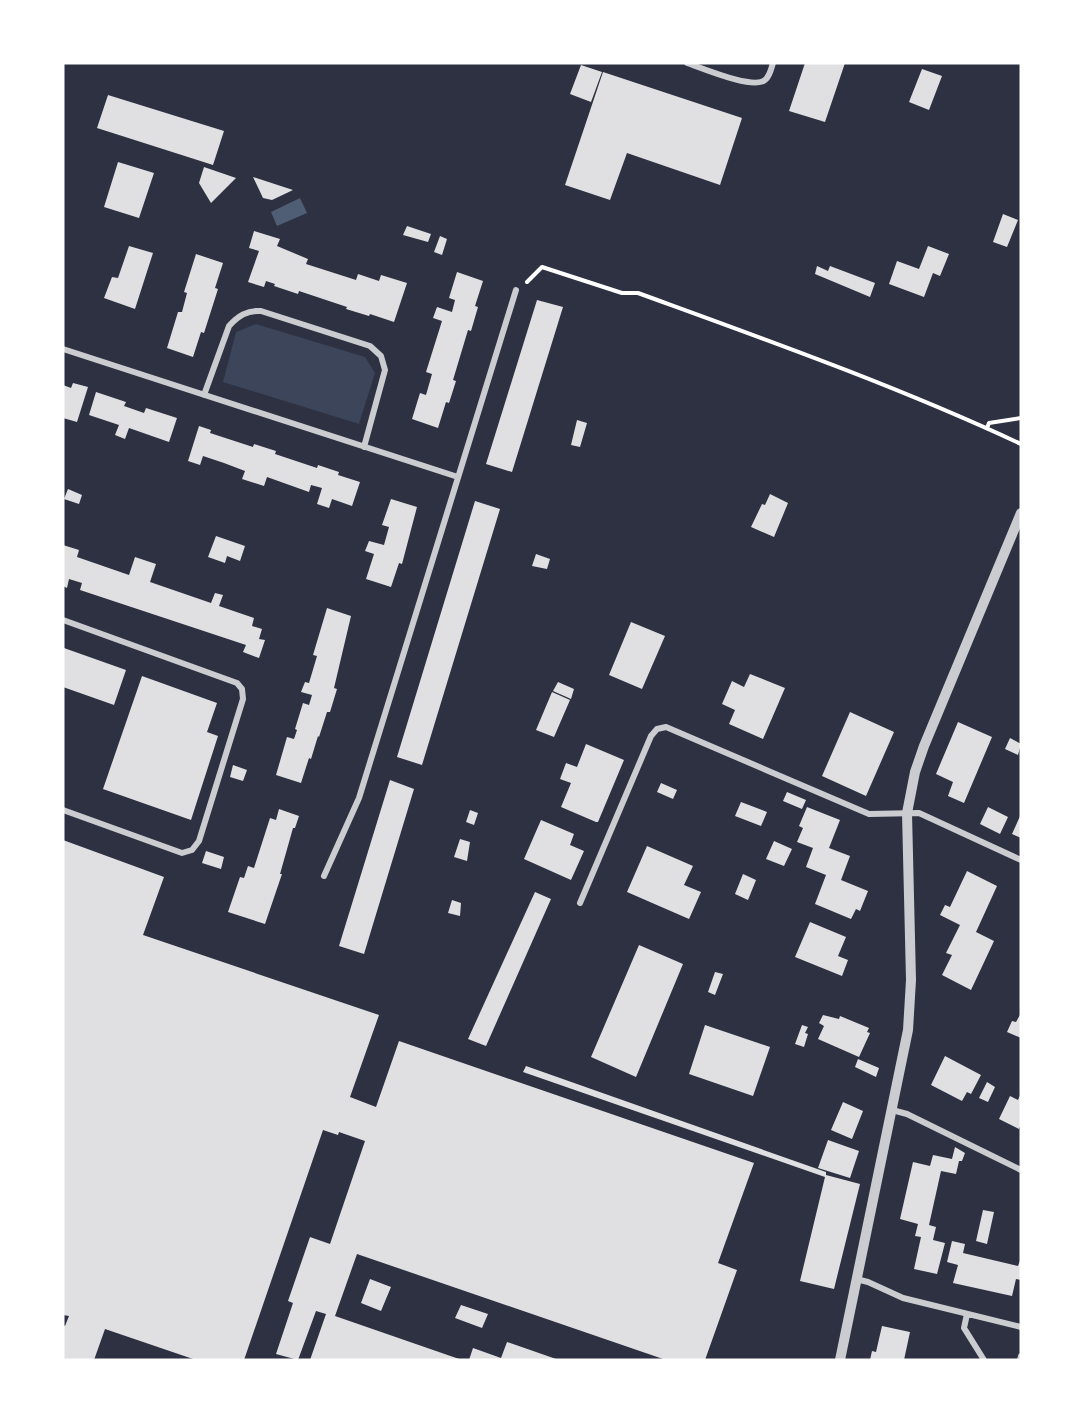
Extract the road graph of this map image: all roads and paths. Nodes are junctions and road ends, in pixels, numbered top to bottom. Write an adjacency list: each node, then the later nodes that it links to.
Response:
1 (687, 63): 2 (street)
2 (773, 63)
3 (516, 290): 7 (path); 10 (street)
4 (63, 349): 5 (street)
5 (204, 395): 9 (street); 9 (street)
6 (1021, 418): 7 (path)
7 (987, 428): 8 (path)
8 (1021, 444)
9 (363, 447): 10 (street)
10 (458, 477): 16 (street)
11 (1021, 513): 14 (street)
12 (63, 620): 13 (street)
13 (63, 810)
14 (907, 813): 15 (street); 17 (street); 18 (street)
15 (1021, 860)
16 (324, 876)
17 (580, 903)
18 (892, 1110): 19 (street); 20 (street)
19 (1021, 1170)
20 (856, 1279): 21 (street); 23 (street)
21 (967, 1314): 22 (street); 24 (street)
22 (1021, 1327)
23 (840, 1360)
24 (984, 1360)

